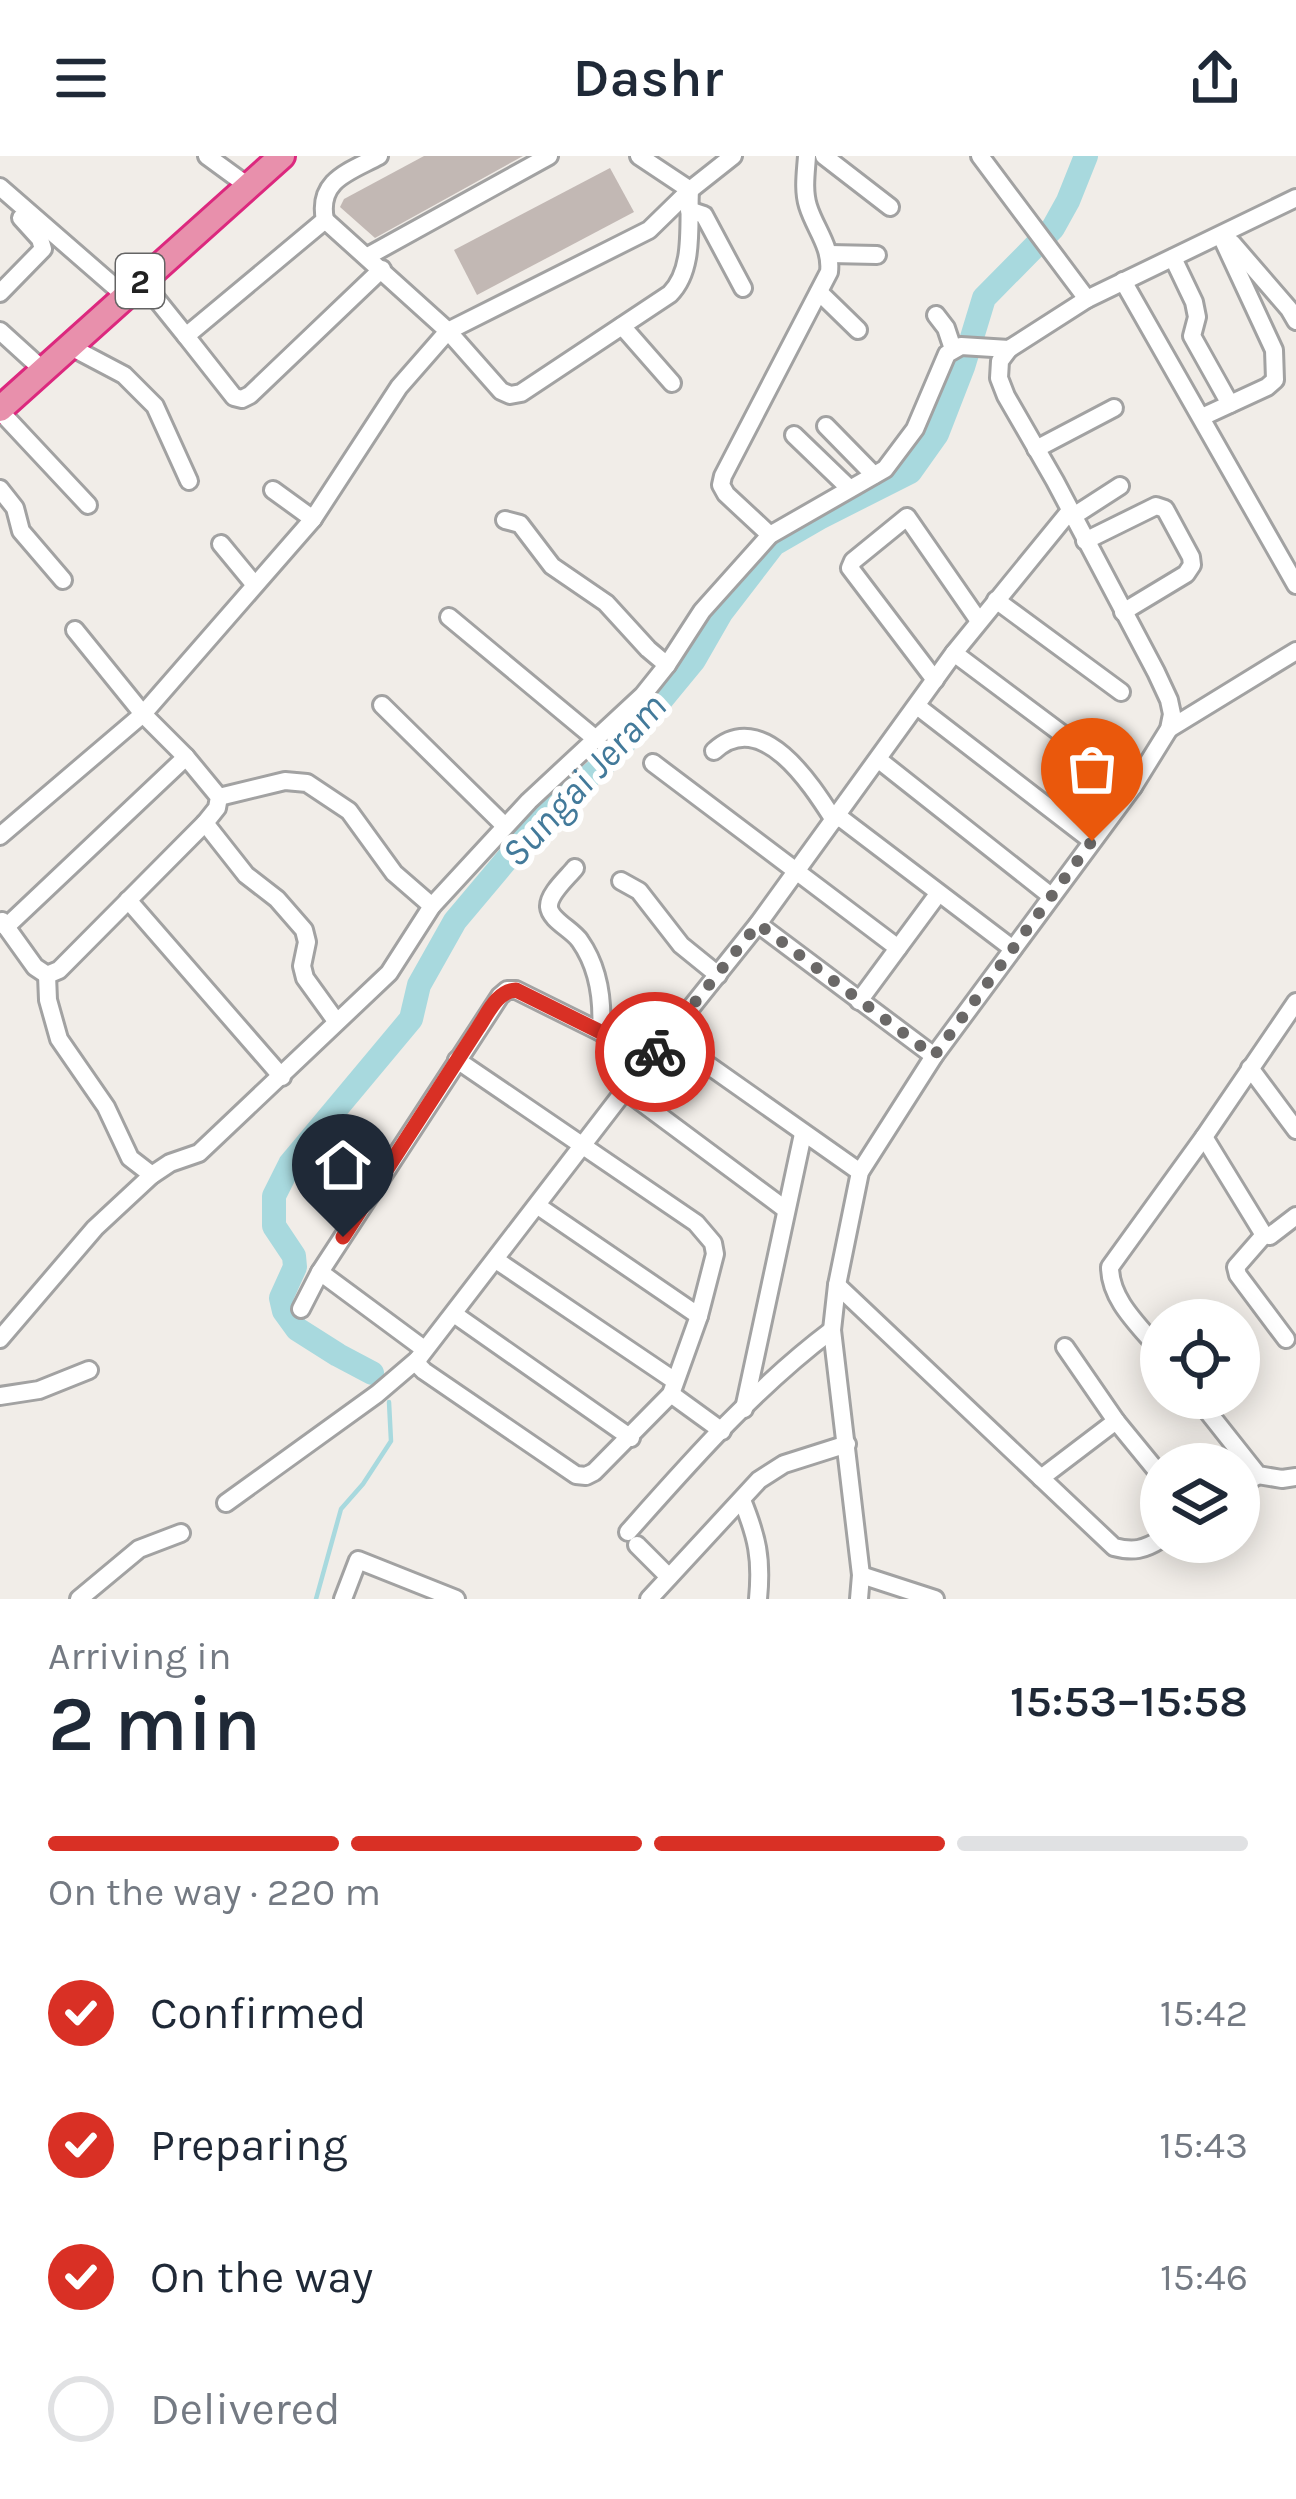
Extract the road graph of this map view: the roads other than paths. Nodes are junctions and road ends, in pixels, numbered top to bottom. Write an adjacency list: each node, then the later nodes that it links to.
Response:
1 (207, 156): 10 (street)
2 (282, 156): 10 (highway, 2)
3 (379, 156): 17 (street)
4 (549, 156): 21 (street)
5 (639, 156): 12 (street)
6 (733, 156): 12 (street)
7 (807, 156): 19 (street)
8 (824, 156): 14 (street)
9 (980, 156): 29 (street)
10 (248, 186): 25 (highway, 2)
11 (0, 187): 15 (street)
12 (690, 190): 16 (street); 35 (street)
13 (1296, 198): 18 (street)
14 (890, 207)
15 (26, 209): 25 (street); 28 (street)
16 (689, 210): 26 (street); 32 (street)
17 (325, 220): 21 (street); 36 (street)
18 (1223, 235): 22 (street); 31 (street); 42 (street)
19 (830, 254): 20 (street); 27 (street)
20 (877, 255)
21 (368, 256): 23 (street)
22 (1173, 258): 24 (street); 42 (street)
23 (382, 268): 35 (street); 36 (street)
24 (1124, 281): 29 (street); 45 (street)
25 (133, 288): 36 (street); 37 (highway, 2)
26 (743, 288)
27 (820, 292): 33 (street); 59 (street)
28 (0, 293)
29 (1087, 299): 39 (street)
30 (936, 315): 38 (street)
31 (1296, 321)
32 (622, 326): 35 (street); 41 (street)
33 (858, 330)
34 (0, 331): 40 (street)
35 (448, 331): 57 (street)
36 (186, 336)
37 (69, 346): 40 (highway, 2); 50 (street)
38 (964, 348): 39 (street); 49 (street)
39 (1009, 349): 48 (street)
40 (44, 370): 44 (highway, 2)
41 (672, 383)
42 (1230, 404): 45 (street)
43 (1114, 408): 48 (street)
44 (0, 410): 55 (street)
45 (1202, 417): 64 (street)
46 (826, 426): 49 (street)
47 (794, 435): 52 (street)
48 (1036, 449): 56 (street)
49 (874, 475): 52 (street)
50 (189, 481)
51 (1120, 486): 56 (street)
52 (849, 488): 59 (street)
53 (0, 489): 62 (street)
54 (273, 490): 57 (street)
55 (88, 505)
56 (1071, 514): 60 (street); 65 (street)
57 (313, 520): 63 (street)
58 (505, 520): 72 (street)
59 (770, 535): 72 (street)
60 (1085, 542): 66 (street); 66 (street)
61 (221, 544): 63 (street)
62 (63, 580)
63 (254, 584): 77 (street)
64 (1296, 585)
65 (996, 599): 68 (street); 74 (street)
66 (1123, 612): 78 (street)
67 (449, 616): 79 (street)
68 (980, 621): 71 (street); 73 (street)
69 (75, 630): 77 (street)
70 (1296, 650): 78 (street)
71 (954, 653): 73 (street); 84 (street)
72 (667, 665): 79 (street)
73 (935, 680): 76 (street)
74 (1121, 692)
75 (382, 706): 88 (street)
76 (917, 706): 82 (street); 90 (street)
77 (143, 714): 81 (street); 89 (street)
78 (1169, 729): 84 (street)
79 (597, 740): 88 (street)
80 (714, 751): 86 (street)
81 (186, 757): 85 (street); 98 (street)
82 (879, 760): 86 (street); 95 (street)
83 (653, 763): 92 (street)
84 (1133, 787): 90 (street)
85 (219, 796): 87 (street); 97 (street)
86 (836, 818): 92 (street); 94 (street)
87 (205, 823): 96 (street); 106 (street)
88 (506, 826): 97 (street)
89 (0, 836)
90 (1092, 841): 95 (street)
91 (575, 868): 107 (street)
92 (796, 870): 99 (street); 100 (street)
93 (621, 881): 103 (street)
94 (938, 894): 100 (street); 101 (street)
95 (1051, 896): 101 (street)
96 (128, 900): 102 (street); 113 (street)
97 (432, 906): 106 (street)
98 (3, 922): 102 (street)
99 (758, 924): 103 (street); 104 (street)
100 (898, 948): 104 (street)
101 (1012, 949): 109 (street)
102 (47, 975): 120 (street)
103 (718, 975): 108 (street)
104 (859, 1001): 109 (street)
105 (1296, 1002): 112 (street)
106 (336, 1021): 113 (street)
107 (601, 1032): 110 (street); 111 (street)
108 (667, 1036): 110 (street); 116 (street)
109 (934, 1056): 119 (street)
110 (651, 1057): 114 (street)
111 (457, 1060): 118 (street); 126 (street)
112 (1250, 1068): 115 (street); 117 (street)
113 (282, 1077): 120 (street)
114 (625, 1090): 118 (street); 122 (street)
115 (1296, 1130)
116 (803, 1134): 119 (street); 122 (street)
117 (1204, 1137): 124 (street); 131 (street)
118 (583, 1147): 121 (street); 130 (street)
119 (860, 1172): 127 (street)
120 (152, 1175): 133 (street)
121 (538, 1205): 125 (street); 130 (street)
122 (785, 1209): 140 (street)
123 (1296, 1216): 124 (street)
124 (1264, 1235): 134 (street)
125 (496, 1260): 129 (street); 138 (street)
126 (320, 1272): 128 (street); 136 (street)
127 (837, 1286): 132 (street); 150 (street)
128 (301, 1310)
129 (454, 1314): 136 (street); 144 (street)
130 (699, 1316): 138 (street)
131 (1140, 1326)
132 (832, 1330): 140 (street); 146 (street)
133 (0, 1339)
134 (1286, 1339)
135 (1065, 1347): 142 (street)
136 (421, 1354): 144 (street); 152 (street)
137 (89, 1370): 139 (street)
138 (673, 1388): 143 (street); 144 (street)
139 (0, 1396)
140 (743, 1410): 143 (street)
141 (1214, 1419): 145 (street)
142 (1116, 1421): 147 (street); 150 (street)
143 (722, 1431): 156 (street)
144 (631, 1438)
145 (1233, 1443)
146 (847, 1444): 151 (street); 155 (street)
147 (1140, 1450)
148 (1260, 1475): 149 (street)
149 (1296, 1477)
150 (1040, 1478): 154 (street)
151 (742, 1500): 156 (street); 161 (street)
152 (226, 1503)
153 (181, 1533): 157 (street)
154 (1140, 1550)
155 (861, 1575): 162 (street); 163 (street)
156 (669, 1577): 160 (street)
157 (79, 1599)
158 (343, 1599): 159 (street)
159 (456, 1599)
160 (649, 1599)
161 (758, 1599)
162 (859, 1599)
163 (935, 1599)

